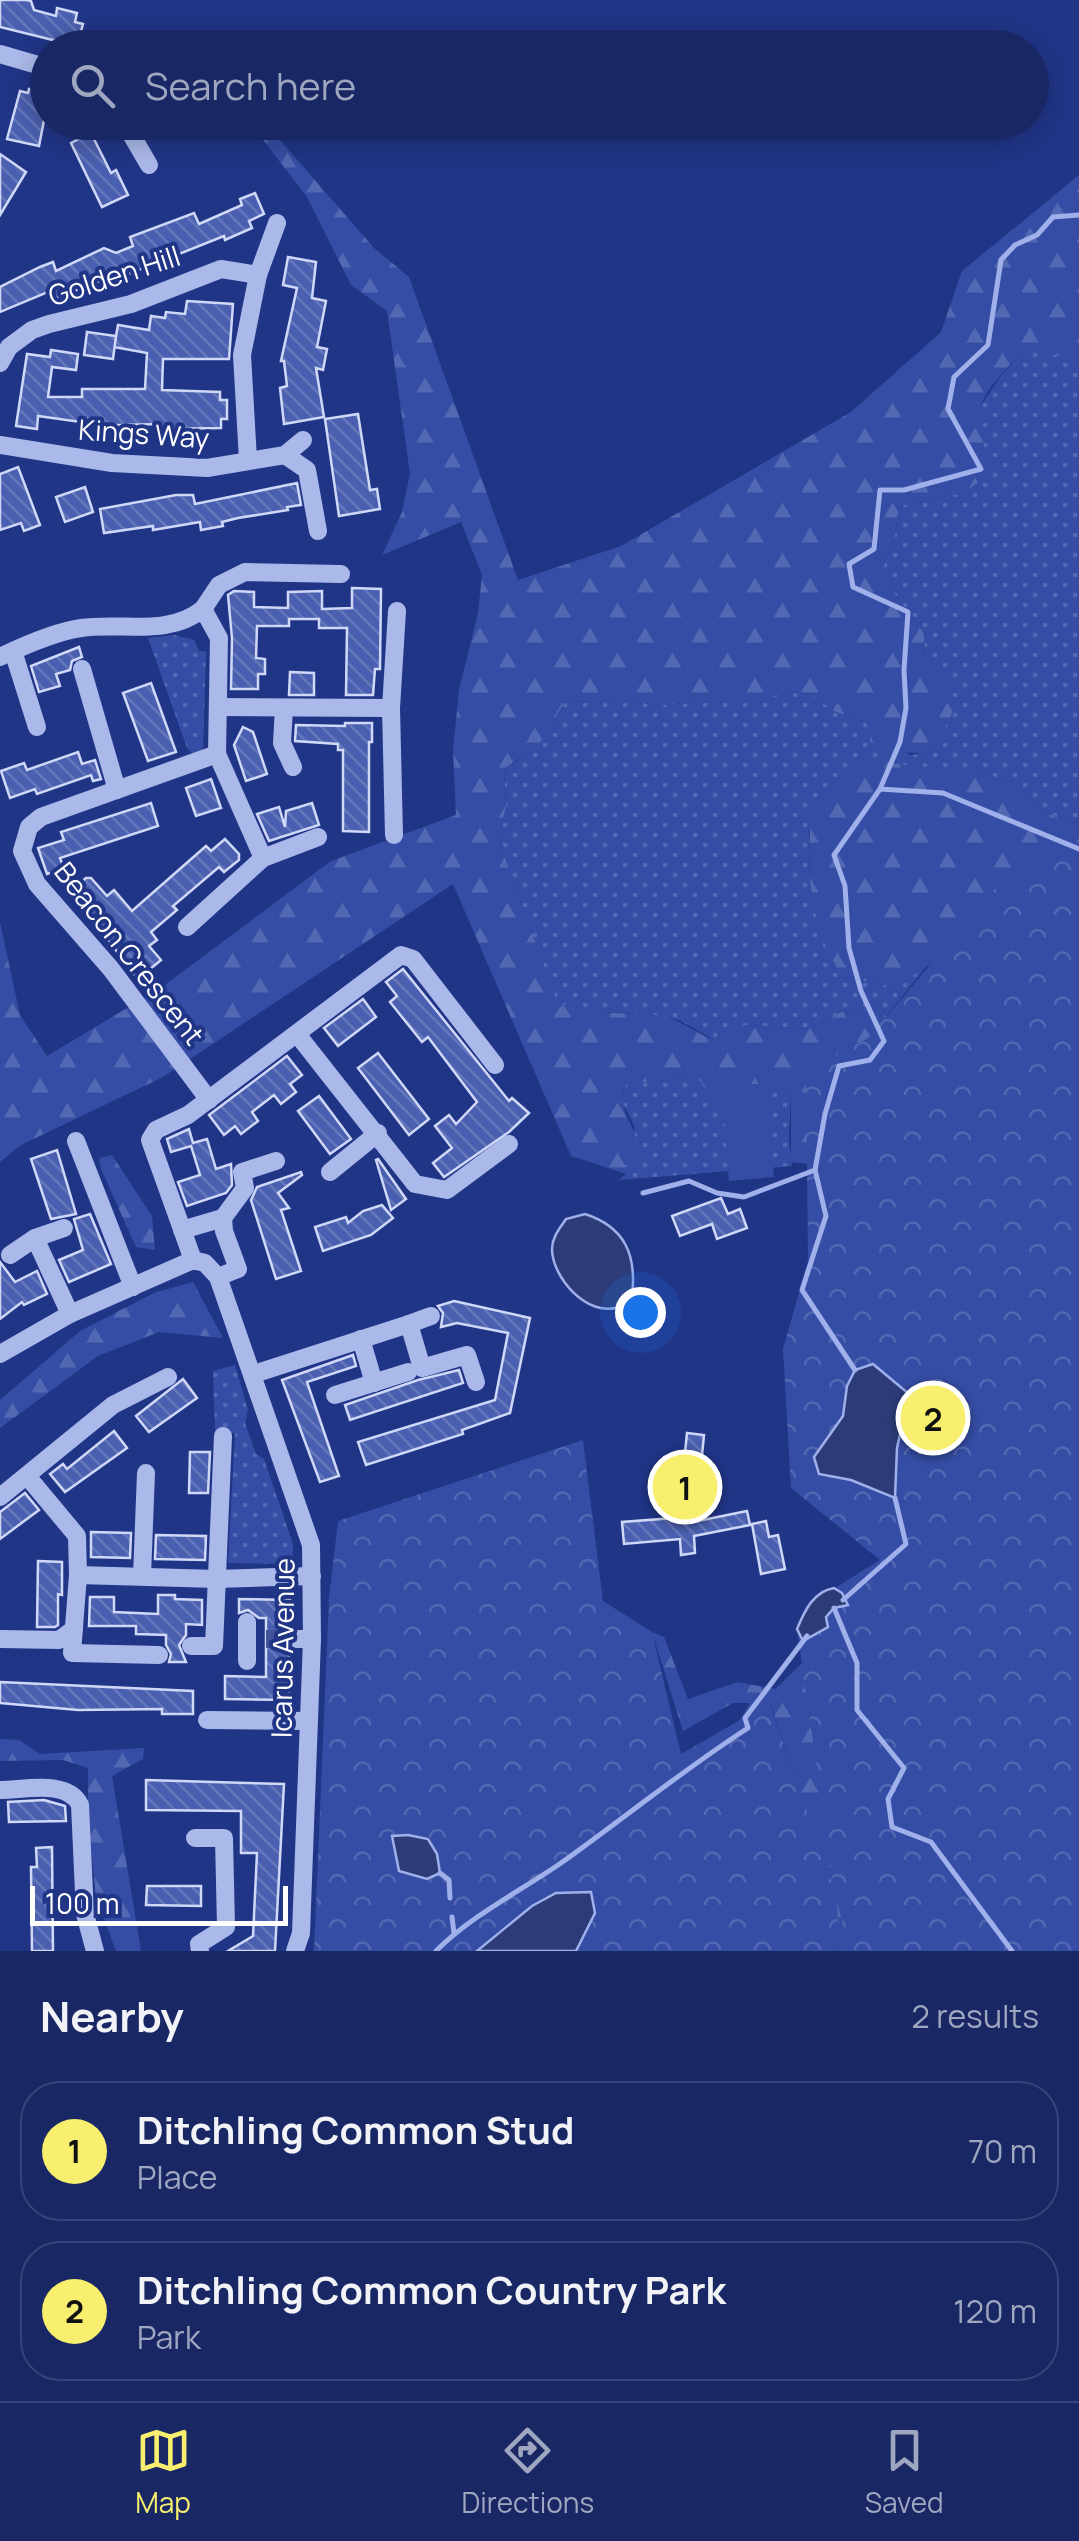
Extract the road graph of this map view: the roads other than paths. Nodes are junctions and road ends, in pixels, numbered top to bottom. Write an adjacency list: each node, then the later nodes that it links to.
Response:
1 (2, 60): 2 (street)
2 (30, 65)
3 (134, 140): 4 (street)
4 (149, 165)
5 (276, 223): 6 (street)
6 (258, 276): 7 (street, Golden Hill); 11 (street)
7 (0, 363)
8 (303, 440): 10 (street)
9 (0, 445): 11 (street, Kings Way)
10 (285, 455): 11 (street, Kings Way); 12 (street)
11 (248, 460)
12 (318, 531)
13 (340, 574): 14 (street)
14 (203, 609): 16 (street); 18 (street)
15 (397, 611): 20 (street)
16 (7, 654): 21 (street)
17 (82, 669): 24 (street)
18 (218, 707): 19 (street); 22 (street)
19 (284, 708): 20 (street); 23 (street)
20 (391, 708): 25 (street)
21 (36, 727)
22 (217, 754): 24 (street, Beacon Crescent); 27 (street)
23 (293, 767)
24 (117, 790): 31 (street, Beacon Crescent)
25 (394, 835)
26 (318, 837): 27 (street)
27 (263, 858): 28 (street)
28 (186, 927)
29 (297, 1034): 30 (street); 31 (street); 32 (street)
30 (495, 1065)
31 (209, 1100): 39 (street)
32 (378, 1133): 34 (street); 36 (street)
33 (76, 1140): 44 (street)
34 (509, 1144)
35 (276, 1161): 37 (street)
36 (330, 1172)
37 (224, 1218): 39 (street); 43 (street)
38 (64, 1228): 40 (street)
39 (182, 1230): 42 (street)
40 (34, 1238): 41 (street); 45 (street)
41 (10, 1255)
42 (193, 1260): 43 (street); 44 (street)
43 (218, 1277): 51 (street, Icarus Avenue)
44 (133, 1288): 45 (street)
45 (70, 1314): 49 (street)
46 (430, 1316): 47 (street)
47 (409, 1324): 48 (street); 53 (street)
48 (360, 1340): 51 (street); 54 (street)
49 (2, 1349)
50 (408, 1372): 54 (street)
51 (254, 1374): 62 (street, Icarus Avenue)
52 (168, 1377): 58 (street)
53 (476, 1382)
54 (374, 1383): 55 (street)
55 (335, 1395)
56 (223, 1436): 63 (street)
57 (146, 1472): 61 (street)
58 (27, 1476): 59 (street); 60 (street)
59 (0, 1497)
60 (78, 1575): 61 (street); 64 (street)
61 (142, 1576): 63 (street)
62 (312, 1576): 63 (street); 68 (street, Icarus Avenue)
63 (218, 1579): 69 (street)
64 (74, 1629): 66 (street); 70 (street)
65 (254, 1633): 71 (street)
66 (0, 1638)
67 (289, 1639): 68 (street)
68 (312, 1639): 73 (street, Icarus Avenue)
69 (192, 1646)
70 (159, 1655)
71 (247, 1661)
72 (207, 1720): 73 (street)
73 (308, 1721): 78 (street, Icarus Avenue)
74 (0, 1790): 76 (street)
75 (195, 1838): 77 (street)
76 (95, 1951)
77 (200, 1951)
78 (295, 1951)

